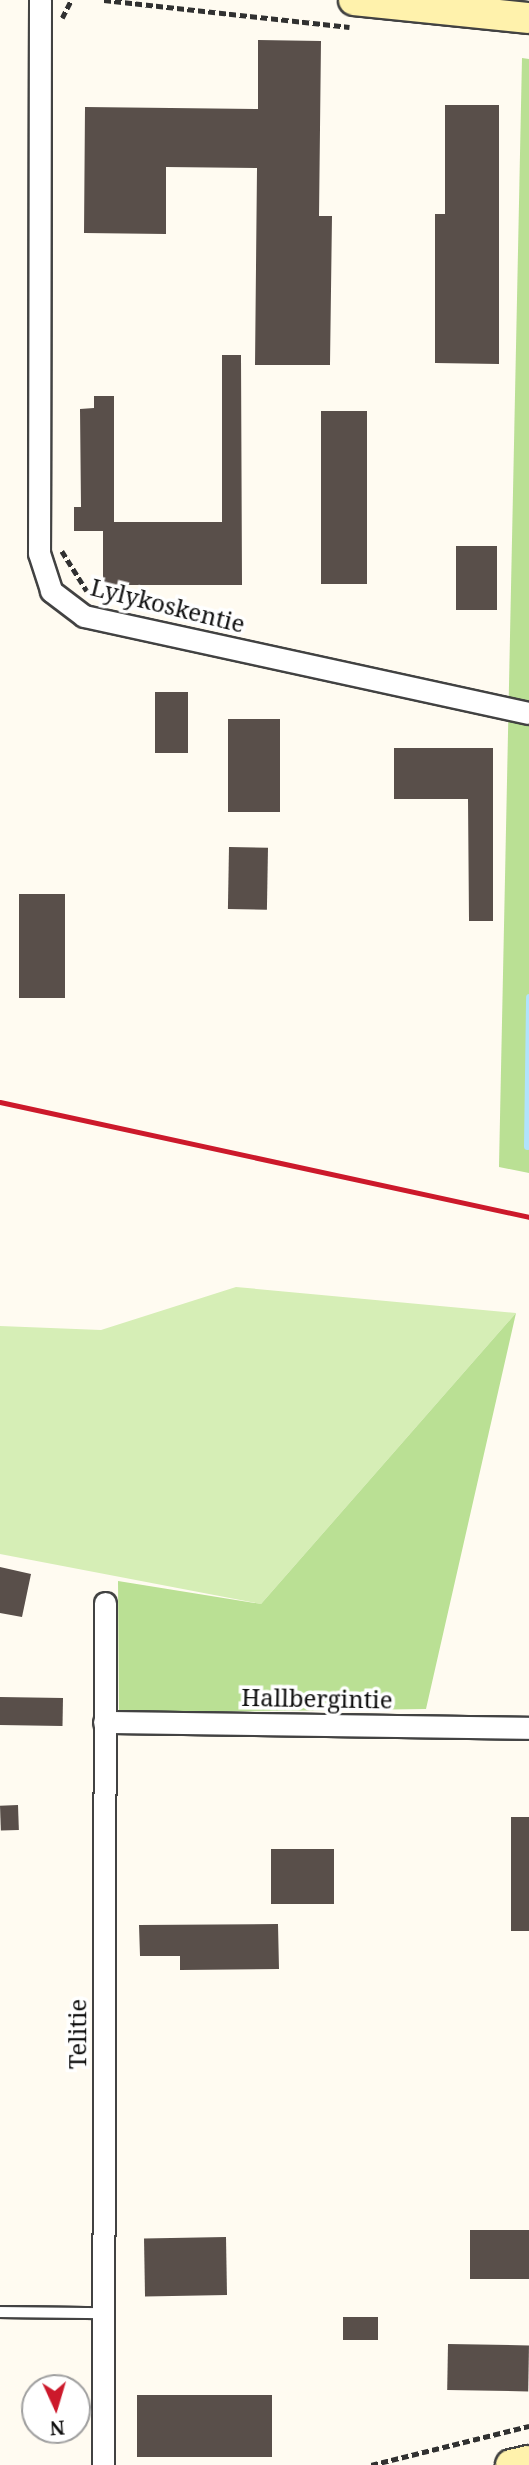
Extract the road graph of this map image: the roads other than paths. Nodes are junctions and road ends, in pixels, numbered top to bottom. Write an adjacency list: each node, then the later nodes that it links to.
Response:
1 (40, 0): 4 (street, Lylykoskentie)
2 (354, 0): 3 (street)
3 (529, 18)
4 (529, 713)
5 (105, 1603): 6 (street, Telitie)
6 (104, 1722): 7 (street, Hallbergintie); 9 (street, Telitie)
7 (529, 1728)
8 (0, 2312): 9 (lane)
9 (103, 2313): 11 (street, Telitie)
10 (529, 2461): 12 (street)
11 (103, 2465)
12 (511, 2465)

